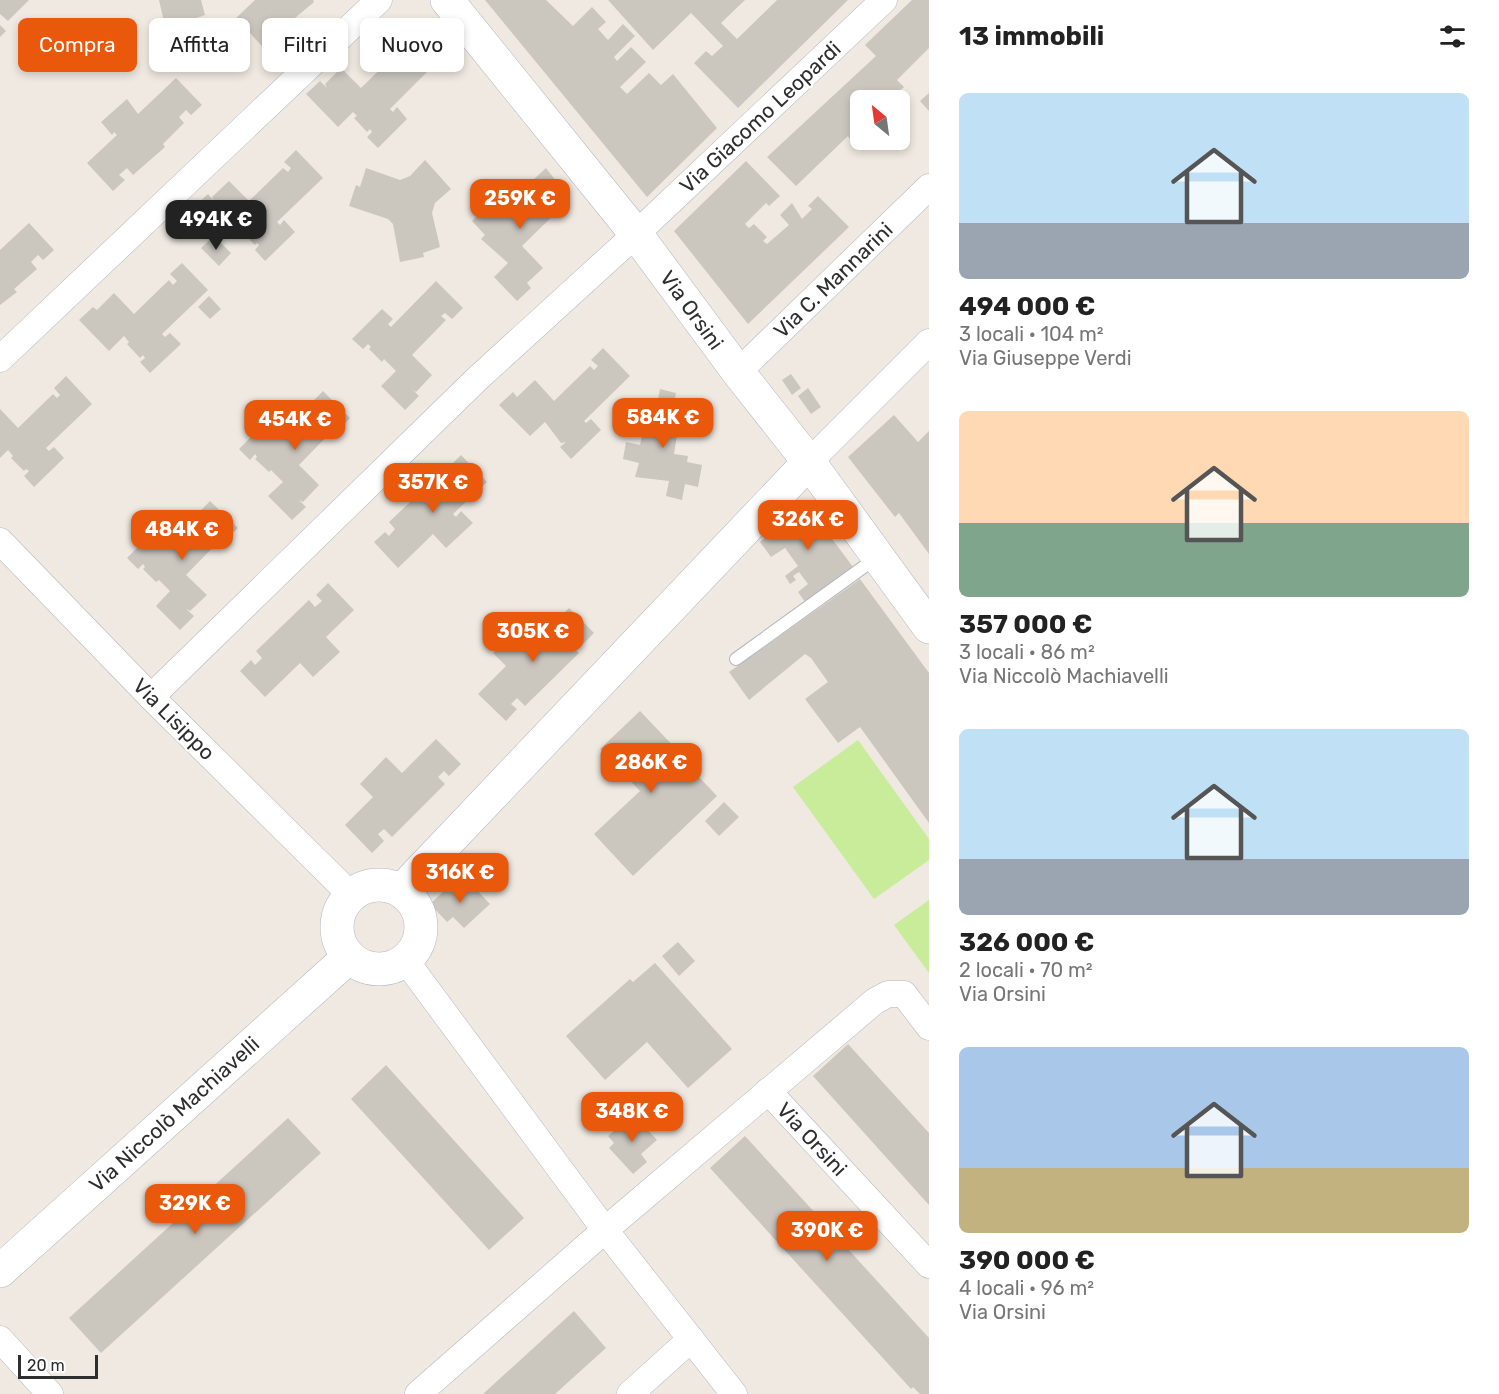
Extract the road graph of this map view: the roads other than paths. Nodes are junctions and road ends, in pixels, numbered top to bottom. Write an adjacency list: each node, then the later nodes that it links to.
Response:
1 (379, 0): 7 (street)
2 (447, 0): 5 (street, Via Orsini)
3 (884, 0): 5 (street, Via Giacomo Leopardi)
4 (929, 187): 8 (street, Via C. Mannarini)
5 (636, 234): 8 (street, Via Orsini); 14 (street, Via Giacomo Leopardi)
6 (929, 342): 9 (street)
7 (0, 359)
8 (738, 372): 9 (street, Via Orsini)
9 (809, 462): 11 (street, Via Orsini); 15 (street)
10 (0, 541): 14 (street, Via Lisippo)
11 (878, 557): 12 (street, Via Orsini); 13 (lane)
12 (929, 627)
13 (736, 659)
14 (151, 697): 16 (street, Via Lisippo)
15 (401, 891): 16 (street); 18 (street)
16 (351, 895): 17 (street)
17 (349, 957): 18 (street); 23 (street, Via Niccolò Machiavelli)
18 (406, 961): 21 (street)
19 (929, 1027): 20 (street)
20 (768, 1092): 21 (street); 22 (street, Via Orsini)
21 (605, 1230): 25 (street); 27 (street)
22 (929, 1265)
23 (0, 1271)
24 (0, 1339): 26 (street)
25 (691, 1339): 28 (street); 29 (street)
26 (50, 1394)
27 (418, 1394)
28 (630, 1394)
29 (734, 1394)

